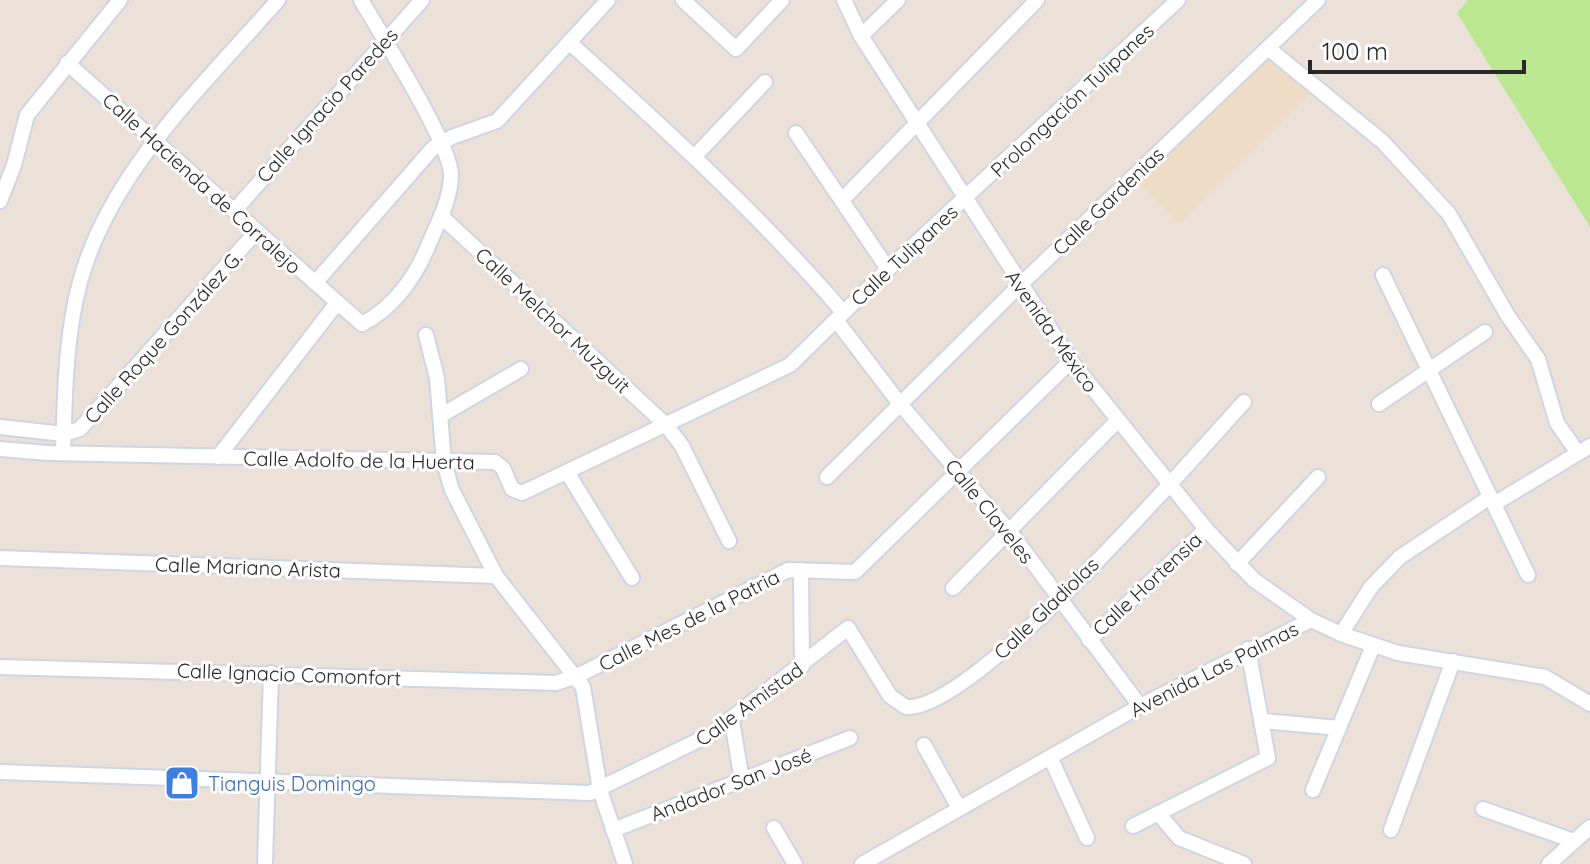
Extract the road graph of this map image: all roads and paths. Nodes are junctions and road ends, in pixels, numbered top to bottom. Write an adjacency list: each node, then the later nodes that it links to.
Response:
1 (120, 0): 17 (street)
2 (278, 0): 22 (street)
3 (361, 0): 14 (street)
4 (422, 0): 14 (street, Calle Ignacio Paredes)
5 (608, 0): 15 (street)
6 (683, 0): 7 (street)
7 (782, 0)
8 (844, 0): 13 (street, Avenida México)
9 (898, 0): 13 (street)
10 (1037, 0): 19 (street)
11 (1178, 0): 27 (street, Prolongación Tulipanes)
12 (1318, 0): 16 (street, Calle Gardenias)
13 (861, 36): 19 (street, Avenida México)
14 (384, 40): 23 (street); 29 (street, Calle Ignacio Paredes)
15 (569, 42): 23 (street); 25 (street, Calle Claveles)
16 (1268, 48): 35 (street, Calle Gardenias); 52 (street)
17 (67, 63): 22 (street, Calle Hacienda de Corralejo); 24 (street)
18 (765, 82): 25 (street)
19 (919, 122): 26 (street); 27 (street, Avenida México)
20 (796, 133): 26 (street)
21 (0, 140): 24 (street)
22 (155, 142): 29 (street, Calle Hacienda de Corralejo); 50 (street)
23 (441, 142): 30 (street); 34 (street)
24 (17, 145): 28 (street)
25 (695, 156): 37 (street, Calle Claveles)
26 (843, 199): 32 (street)
27 (966, 199): 32 (street, Calle Tulipanes); 35 (street, Avenida México)
28 (0, 201)
29 (234, 211): 31 (street, Calle Hacienda de Corralejo)
30 (441, 216): 36 (street, Calle Hacienda de Corralejo); 48 (street, Calle Melchor Muzguit)
31 (257, 231): 34 (street, Calle Hacienda de Corralejo); 50 (street, Calle Roque González G.)
32 (888, 269): 37 (street, Calle Tulipanes)
33 (1383, 275): 42 (street)
34 (315, 283): 36 (street, Calle Hacienda de Corralejo)
35 (1019, 286): 40 (street, Avenida México); 44 (street, Calle Gardenias)
36 (337, 303): 54 (street)
37 (839, 316): 44 (street, Calle Claveles); 48 (street, Calle Adolfo de la Huerta)
38 (1485, 332): 42 (street)
39 (426, 335): 46 (street)
40 (1071, 361): 47 (street, Avenida México); 57 (street)
41 (521, 369): 46 (street)
42 (1428, 369): 45 (street); 61 (street)
43 (1244, 402): 60 (street, Calle Gladiolas)
44 (900, 404): 57 (street, Calle Claveles); 58 (street, Calle Gardenias)
45 (1379, 404)
46 (440, 416): 55 (street)
47 (1117, 421): 60 (street, Avenida México); 63 (street)
48 (666, 425): 56 (street, Calle Adolfo de la Huerta); 64 (street, Calle Melchor Muzguit)
49 (0, 427): 50 (street)
50 (64, 434): 53 (street)
51 (0, 449): 53 (street, Calle Adolfo de la Huerta)
52 (1584, 449): 61 (street)
53 (63, 452): 54 (street, Calle Adolfo de la Huerta)
54 (218, 457): 55 (street, Calle Adolfo de la Huerta)
55 (444, 463): 56 (street, Calle Adolfo de la Huerta); 69 (street)
56 (567, 472): 70 (street)
57 (959, 472): 63 (street, Calle Claveles); 67 (street)
58 (827, 477)
59 (1318, 477): 66 (street)
60 (1170, 484): 62 (street, Avenida México); 72 (street, Calle Gladiolas)
61 (1492, 500): 68 (street); 75 (street)
62 (1206, 529): 66 (street, Avenida México); 76 (street, Calle Hortensia)
63 (1010, 532): 71 (street); 72 (street, Calle Claveles)
64 (729, 541)
65 (0, 558): 69 (street, Calle Mariano Arista)
66 (1237, 564): 73 (street, Avenida México)
67 (801, 570): 80 (street); 83 (street, Calle Mes de la Patria)
68 (1528, 575)
69 (496, 576): 83 (street)
70 (632, 578)
71 (953, 588)
72 (1058, 598): 74 (street, Calle Gladiolas); 76 (street, Calle Claveles)
73 (1311, 620): 75 (street, Avenida Las Palmas); 78 (street, Avenida Las Palmas)
74 (848, 628): 80 (street, Calle Amistad)
75 (1341, 634): 77 (street, Avenida Las Palmas)
76 (1089, 640): 85 (street, Calle Claveles)
77 (1373, 646): 79 (street, Avenida Las Palmas); 88 (street)
78 (1248, 649): 85 (street, Avenida Las Palmas); 87 (street)
79 (1453, 661): 84 (street, Avenida Las Palmas); 104 (street)
80 (802, 666): 86 (street, Calle Amistad)
81 (0, 667): 82 (street, Calle Ignacio Comonfort)
82 (271, 673): 83 (street, Calle Ignacio Comonfort); 94 (street)
83 (577, 676): 95 (street)
84 (1590, 704)
85 (1140, 706): 91 (street, Avenida Las Palmas)
86 (732, 721): 93 (street); 95 (street, Calle Amistad)
87 (1263, 721): 88 (street); 99 (street)
88 (1339, 728): 96 (street)
89 (850, 738): 93 (street, Andador San José)
90 (924, 745): 97 (street)
91 (1050, 757): 97 (street, Avenida Las Palmas); 105 (street)
92 (0, 772): 94 (street)
93 (742, 781): 103 (street, Andador San José)
94 (268, 784): 95 (street); 107 (street)
95 (600, 790): 103 (street)
96 (1313, 790)
97 (959, 808): 110 (street, Avenida Las Palmas)
98 (1483, 809): 106 (street)
99 (1158, 813): 100 (street); 111 (street)
100 (1133, 826)
101 (1590, 827): 106 (street)
102 (774, 828): 109 (street)
103 (613, 830): 108 (street)
104 (1391, 830)
105 (1087, 838)
106 (1574, 841): 112 (street)
107 (265, 864)
108 (625, 864)
109 (795, 864)
110 (862, 864)
111 (1244, 864)
112 (1549, 864)

